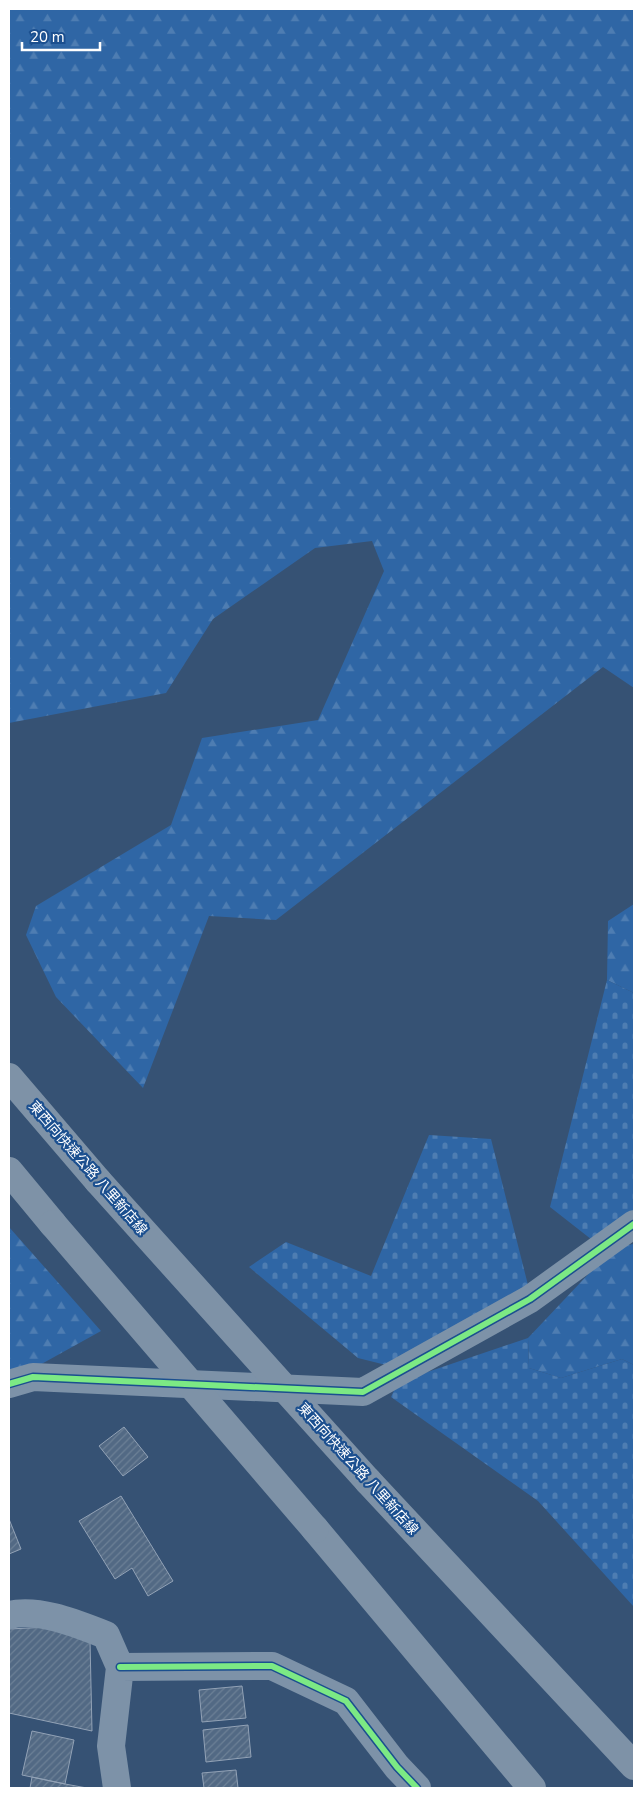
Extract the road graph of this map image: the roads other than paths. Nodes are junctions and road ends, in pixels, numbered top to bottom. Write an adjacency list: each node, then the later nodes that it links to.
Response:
1 (9, 1077): 7 (highway, 東西向快速公路 八里新店線, bridge)
2 (9, 1171): 10 (highway, bridge)
3 (634, 1224): 4 (street)
4 (9, 1384)
5 (9, 1615): 6 (street)
6 (120, 1667): 8 (street); 9 (street)
7 (634, 1766)
8 (117, 1788)
9 (416, 1788)
10 (532, 1788)

